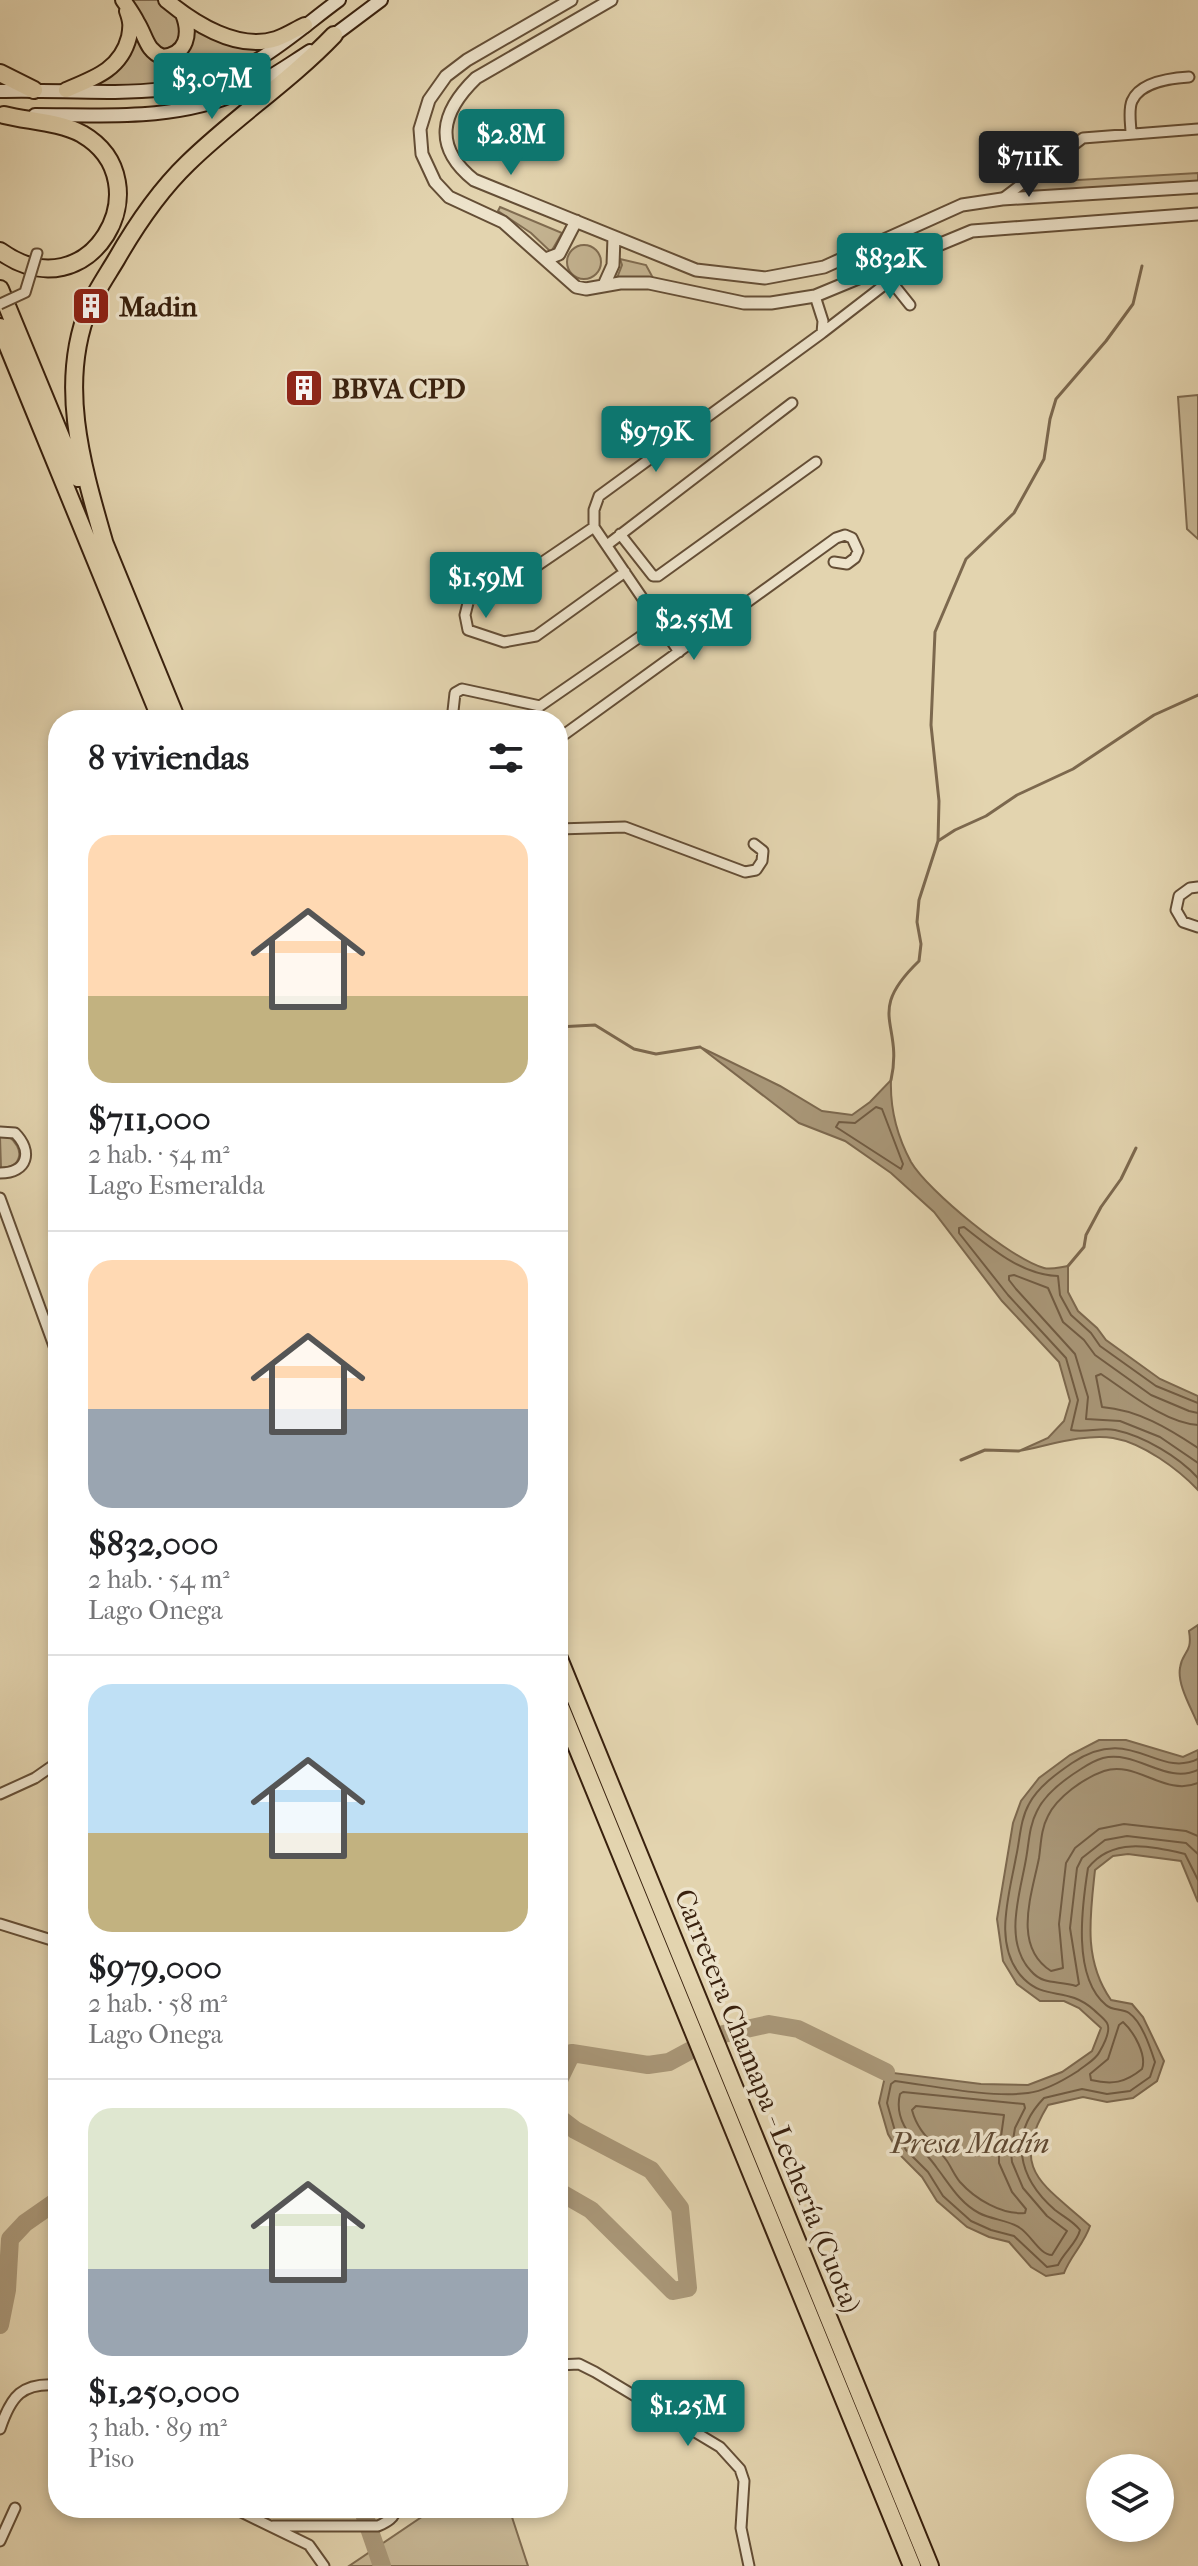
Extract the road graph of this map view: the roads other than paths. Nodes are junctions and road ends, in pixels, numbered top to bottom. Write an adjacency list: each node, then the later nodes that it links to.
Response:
1 (122, 0): 8 (main road); 15 (main road)
2 (166, 0): 8 (main road)
3 (339, 0): 10 (main road)
4 (381, 0): 9 (main road)
5 (391, 0): 9 (main road)
6 (571, 0): 28 (street)
7 (611, 0): 23 (street)
8 (183, 14): 10 (main road)
9 (354, 21): 11 (main road)
10 (305, 25): 15 (main road)
11 (334, 35): 17 (main road); 44 (highway)
12 (0, 73): 14 (highway)
13 (1189, 77): 19 (street)
14 (34, 90): 15 (main road); 16 (main road)
15 (66, 90)
16 (0, 91)
17 (2, 115): 26 (highway)
18 (1198, 129): 19 (street)
19 (1131, 134): 21 (street)
20 (1198, 187): 21 (street)
21 (1002, 199): 24 (street)
22 (1198, 214): 25 (street)
23 (576, 221): 24 (street); 27 (street)
24 (614, 237): 31 (street)
25 (938, 244): 29 (street); 33 (street)
26 (0, 251)
27 (559, 254): 28 (street); 30 (street)
28 (546, 259): 30 (street)
29 (890, 280): 35 (street); 37 (street)
30 (566, 281): 31 (street)
31 (604, 285): 33 (street)
32 (0, 289): 44 (highway)
33 (815, 296): 37 (street)
34 (0, 304): 34 (street, bridge)
35 (910, 305)
36 (0, 327): 39 (highway)
37 (822, 333): 42 (street)
38 (0, 350): 39 (highway)
39 (19, 374): 50 (highway)
40 (792, 403): 43 (street)
41 (816, 462): 43 (street)
42 (594, 527): 45 (street); 47 (street)
43 (620, 534): 45 (street)
44 (105, 545): 51 (highway)
45 (607, 545): 47 (street)
46 (834, 562): 49 (street)
47 (625, 572): 48 (street)
48 (660, 623): 49 (street); 52 (street)
49 (679, 652): 53 (street)
50 (157, 710)
51 (173, 710)
52 (453, 710)
53 (568, 732)
54 (568, 829): 55 (street)
55 (754, 844)
56 (1198, 887): 57 (street)
57 (1198, 927)
58 (0, 1132): 59 (street)
59 (0, 1173)
60 (0, 1198): 61 (street)
61 (48, 1330)
62 (568, 1683): 66 (highway, Carretera Chamapa - Lechería (Cuota))
63 (568, 1723): 66 (highway, Carretera Chamapa - Lechería (Cuota))
64 (48, 1769): 65 (street)
65 (0, 1794)
66 (640, 1879): 69 (highway, Carretera Chamapa - Lechería (Cuota))
67 (0, 1924): 68 (street)
68 (48, 1939)
69 (776, 2211): 80 (highway, Carretera Chamapa - Lechería (Cuota)); 81 (highway, Carretera Chamapa - Lechería (Cuota))
70 (568, 2365): 79 (street)
71 (48, 2384): 72 (street)
72 (0, 2429)
73 (15, 2508): 77 (street)
74 (255, 2518): 76 (street)
75 (392, 2518): 76 (street)
76 (273, 2526): 78 (street)
77 (0, 2541)
78 (324, 2566)
79 (749, 2566)
80 (912, 2566)
81 (930, 2566)

